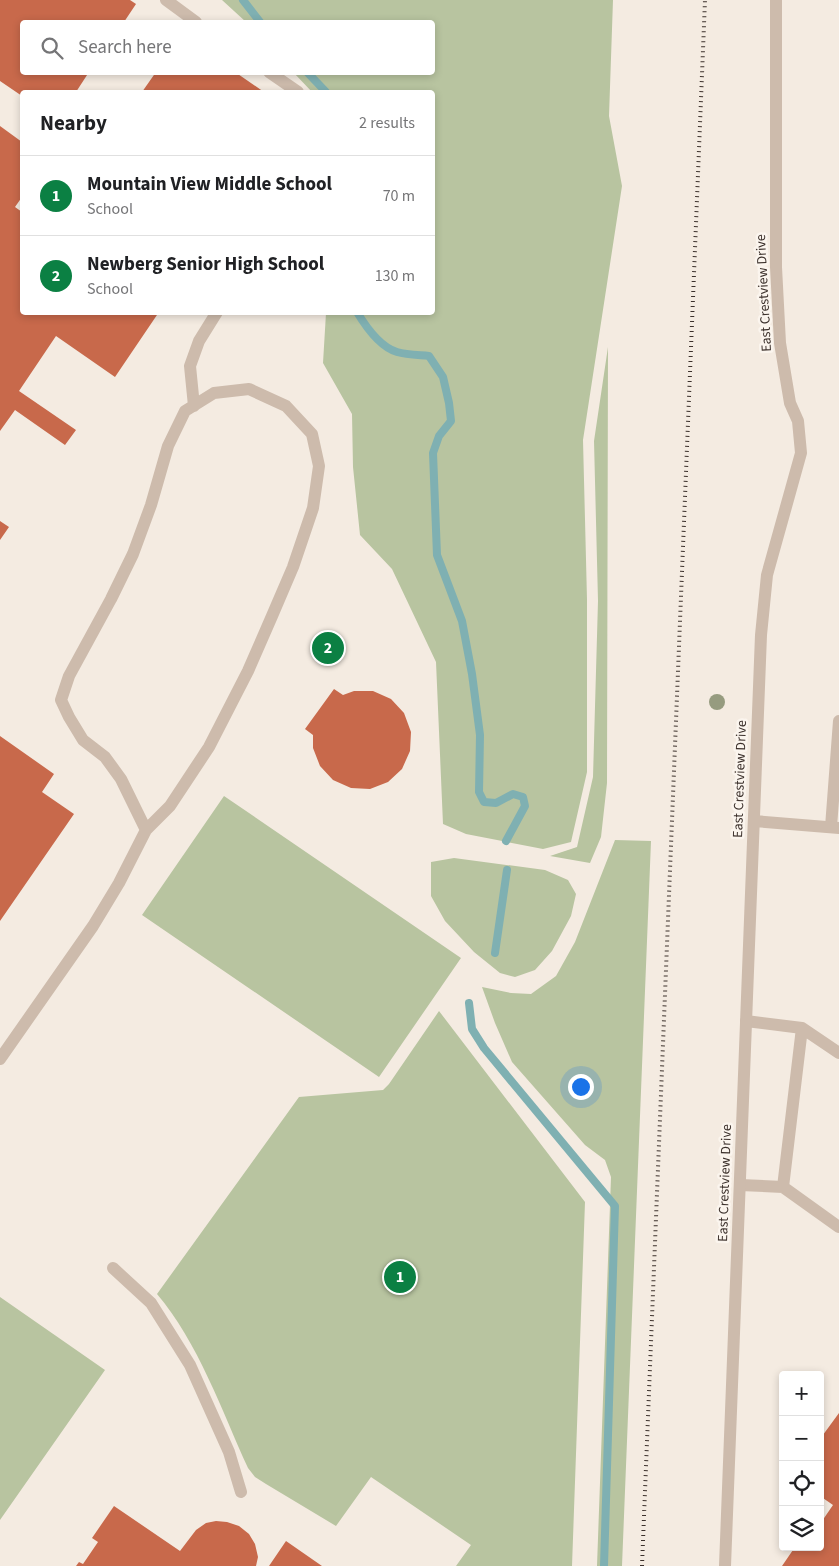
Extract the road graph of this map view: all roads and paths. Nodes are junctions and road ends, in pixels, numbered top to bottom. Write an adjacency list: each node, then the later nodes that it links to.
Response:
1 (166, 0): 3 (street)
2 (776, 0): 9 (street, East Crestview Drive)
3 (193, 20)
4 (273, 75): 5 (street)
5 (295, 90)
6 (215, 315): 7 (street)
7 (194, 406): 11 (street); 11 (street)
8 (839, 721): 10 (street)
9 (754, 821): 10 (street); 12 (street, East Crestview Drive)
10 (835, 828)
11 (146, 830): 15 (street)
12 (746, 1021): 13 (street); 16 (street, East Crestview Drive)
13 (802, 1028): 14 (street); 17 (street)
14 (839, 1053)
15 (0, 1059)
16 (740, 1185): 17 (street); 21 (street, East Crestview Drive)
17 (783, 1187): 18 (street)
18 (839, 1227)
19 (113, 1268): 20 (street)
20 (241, 1492)
21 (725, 1566)

